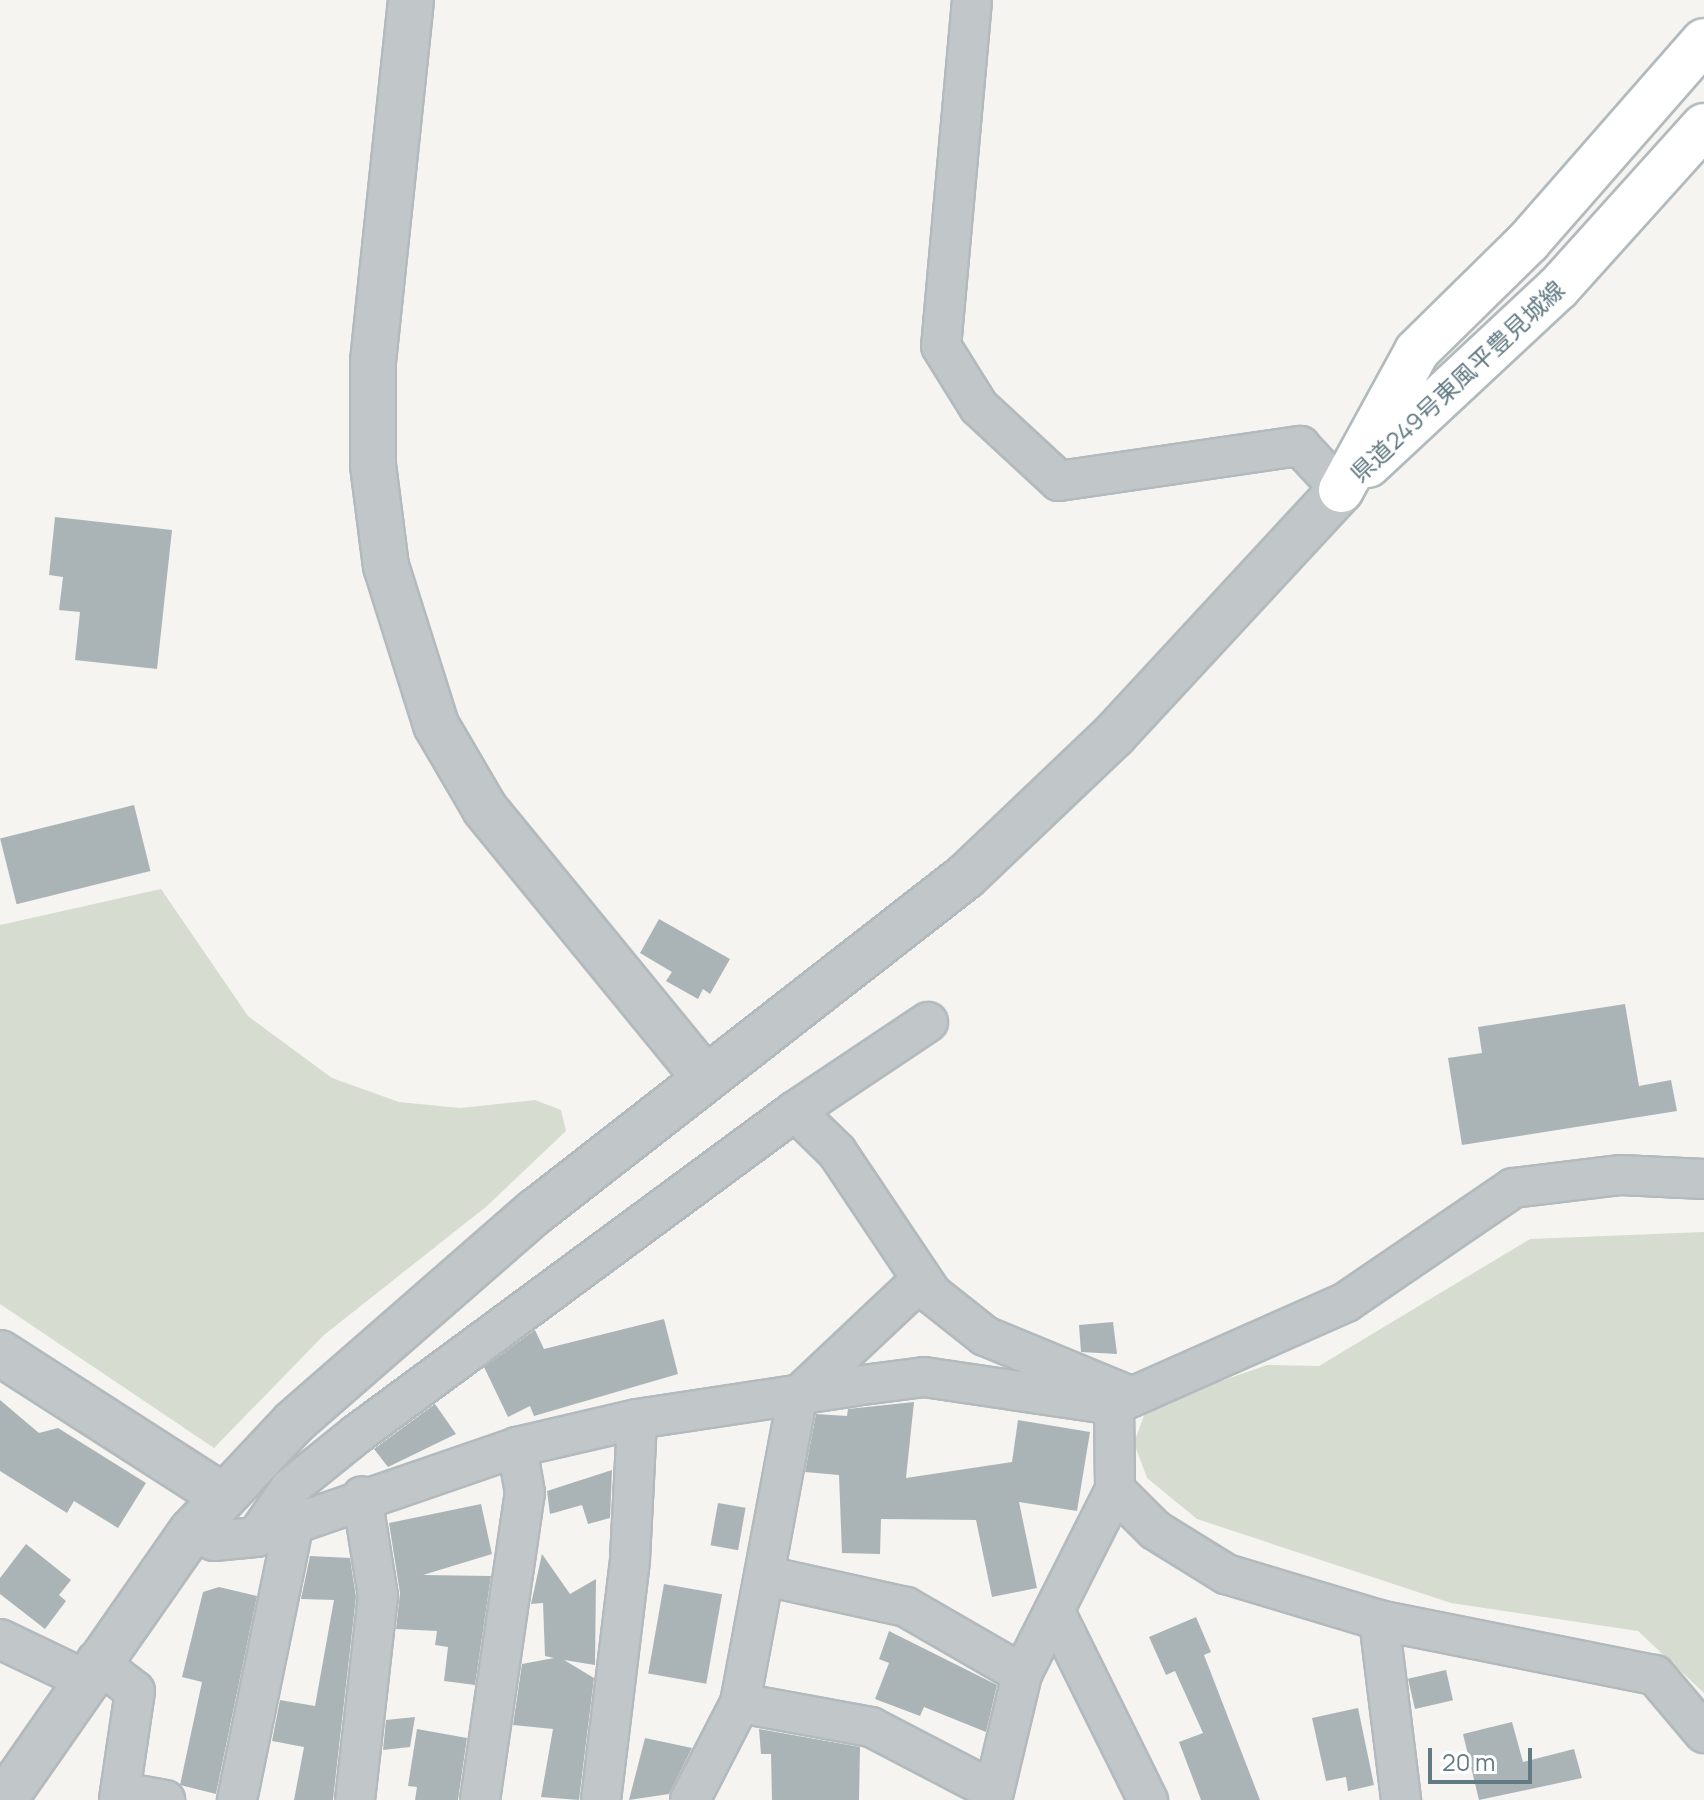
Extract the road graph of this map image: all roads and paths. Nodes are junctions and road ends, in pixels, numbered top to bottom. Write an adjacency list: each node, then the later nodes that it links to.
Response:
1 (411, 0): 7 (street)
2 (972, 0): 5 (street)
3 (1704, 41): 5 (main road, 県道249号東風平豊見城線)
4 (1704, 126): 5 (main road, 県道249号東風平豊見城線)
5 (1341, 490): 7 (street)
6 (928, 1022): 8 (street)
7 (705, 1078): 17 (street)
8 (795, 1111): 10 (street); 21 (street)
9 (1704, 1179): 13 (street)
10 (921, 1280): 12 (street); 13 (street)
11 (0, 1353): 17 (street)
12 (797, 1397): 13 (street); 14 (street); 22 (street)
13 (1119, 1400): 16 (street)
14 (637, 1419): 15 (street); 37 (street)
15 (517, 1447): 18 (street); 36 (street)
16 (1115, 1490): 23 (street); 24 (street)
17 (223, 1496): 20 (street)
18 (362, 1496): 19 (street); 35 (street)
19 (294, 1523): 21 (street); 34 (street)
20 (192, 1531): 21 (street); 26 (street)
21 (256, 1537)
22 (766, 1576): 27 (street); 28 (street)
23 (1055, 1612): 27 (street); 39 (street)
24 (1379, 1620): 29 (street); 40 (street)
25 (0, 1639): 26 (street)
26 (90, 1670): 31 (street); 32 (street)
27 (1022, 1674): 30 (street)
28 (740, 1703): 30 (street); 38 (street)
29 (1704, 1733)
30 (992, 1795)
31 (120, 1796): 33 (street)
32 (4, 1800)
33 (165, 1800)
34 (237, 1800)
35 (355, 1800)
36 (480, 1800)
37 (601, 1800)
38 (690, 1800)
39 (1148, 1800)
40 (1401, 1800)

